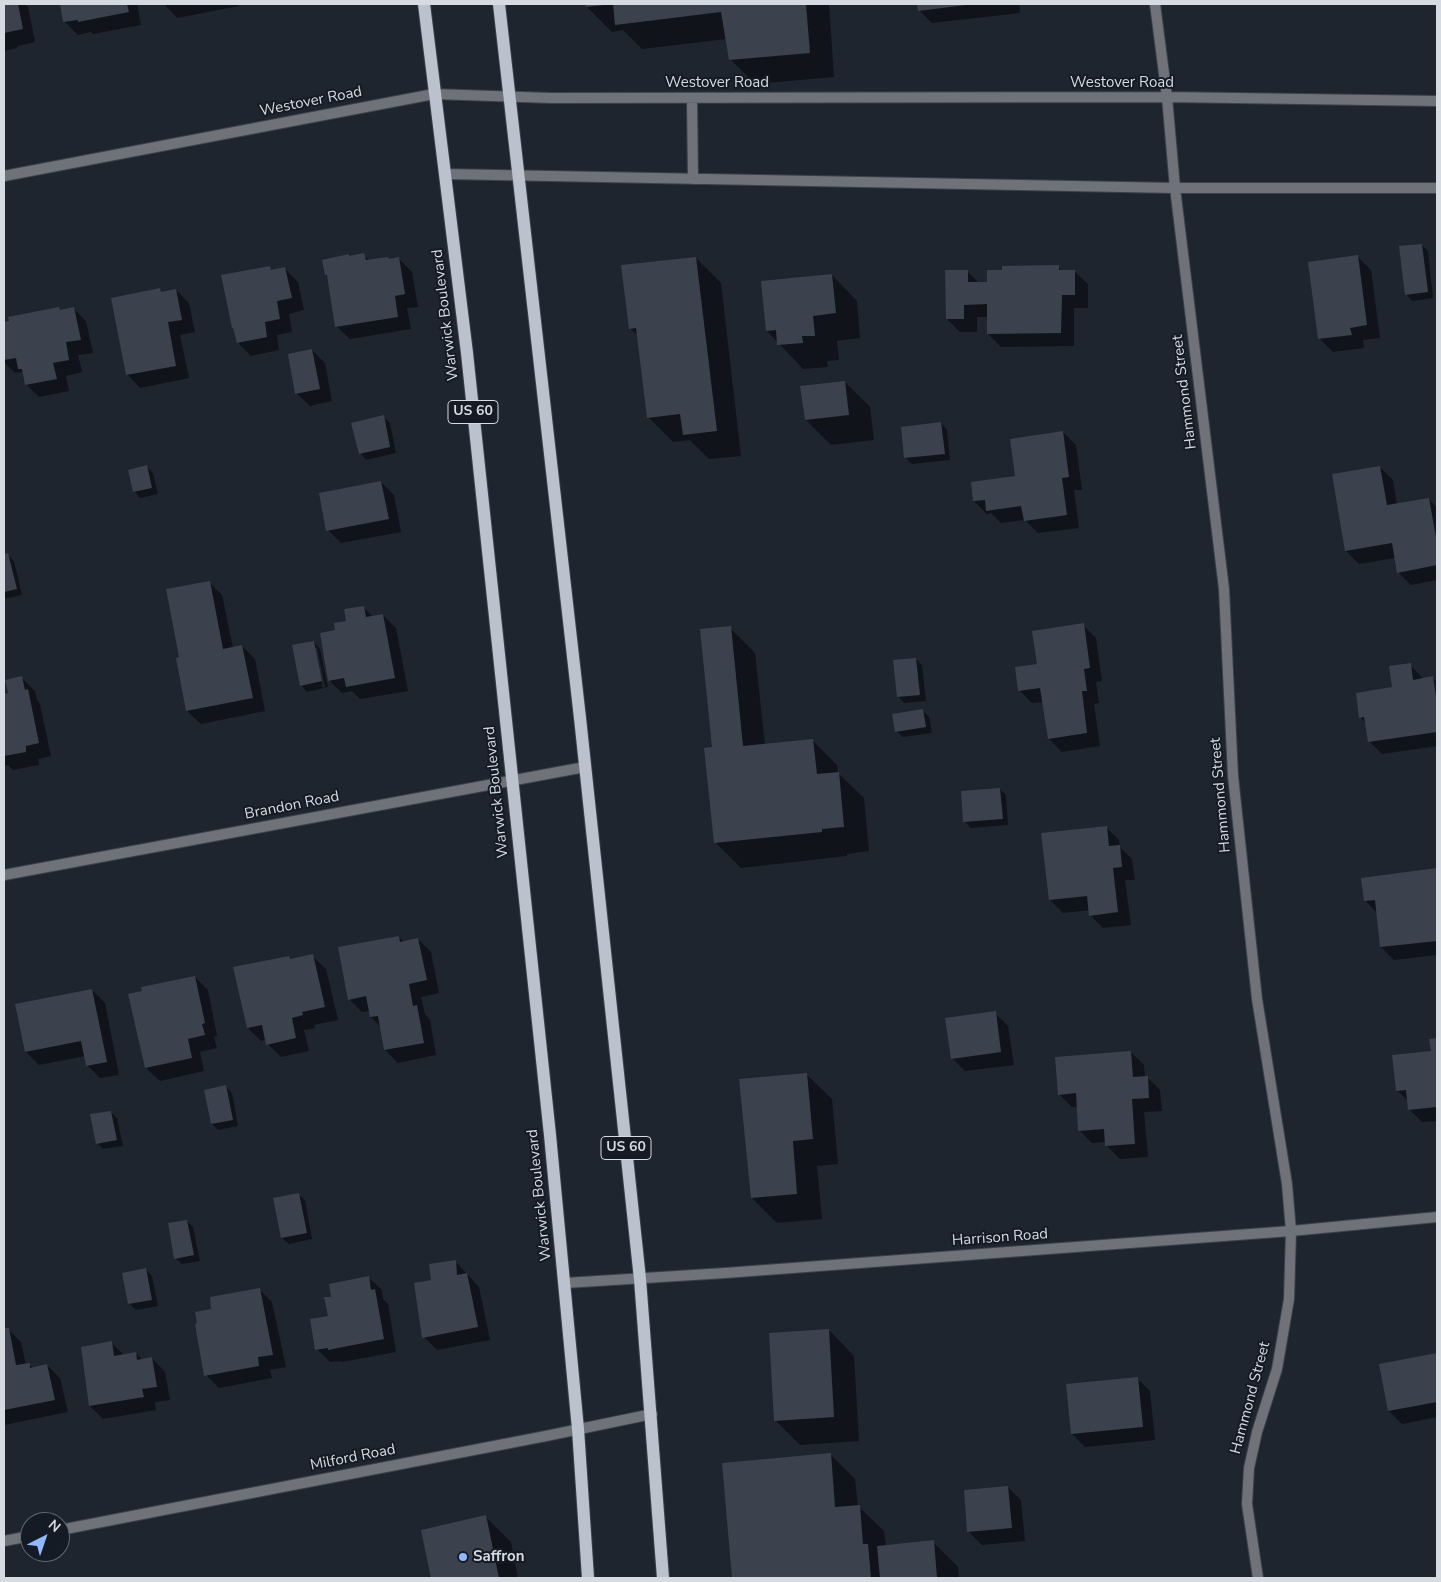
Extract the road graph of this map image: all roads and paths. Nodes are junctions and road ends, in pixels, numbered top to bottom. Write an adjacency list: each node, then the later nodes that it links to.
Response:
1 (424, 4): 4 (main road, Warwick Boulevard / US 60)
2 (499, 4): 5 (main road, US 60)
3 (1155, 4): 6 (street, Hammond Street)
4 (434, 94): 5 (street, Westover Road); 9 (main road, Warwick Boulevard / US 60); 10 (street, Westover Road)
5 (509, 96): 7 (street, Westover Road); 11 (main road, US 60)
6 (1167, 97): 7 (street, Westover Road); 8 (street, Westover Road); 13 (street, Hammond Street)
7 (692, 98): 12 (street)
8 (1437, 101)
9 (445, 174): 11 (street); 16 (main road, Warwick Boulevard / US 60)
10 (4, 176)
11 (518, 176): 12 (street); 15 (main road, US 60)
12 (693, 179): 13 (street)
13 (1175, 188): 14 (street); 19 (street, Hammond Street)
14 (1437, 188)
15 (585, 767): 16 (street, Brandon Road); 20 (main road, US 60)
16 (512, 780): 17 (street, Brandon Road); 21 (main road, Warwick Boulevard / US 60)
17 (4, 875)
18 (1437, 1218): 19 (street, Harrison Road)
19 (1291, 1231): 20 (street, Harrison Road); 29 (street, Hammond Street)
20 (640, 1279): 21 (street, Harrison Road); 22 (main road, US 60)
21 (565, 1283): 23 (main road, Warwick Boulevard / US 60)
22 (652, 1414): 23 (street, Milford Road); 28 (main road, US 60)
23 (578, 1429): 24 (street, Milford Road); 27 (main road, Warwick Boulevard / US 60)
24 (70, 1528)
25 (20, 1538): 26 (street)
26 (4, 1541)
27 (588, 1578)
28 (663, 1578)
29 (1258, 1578)

